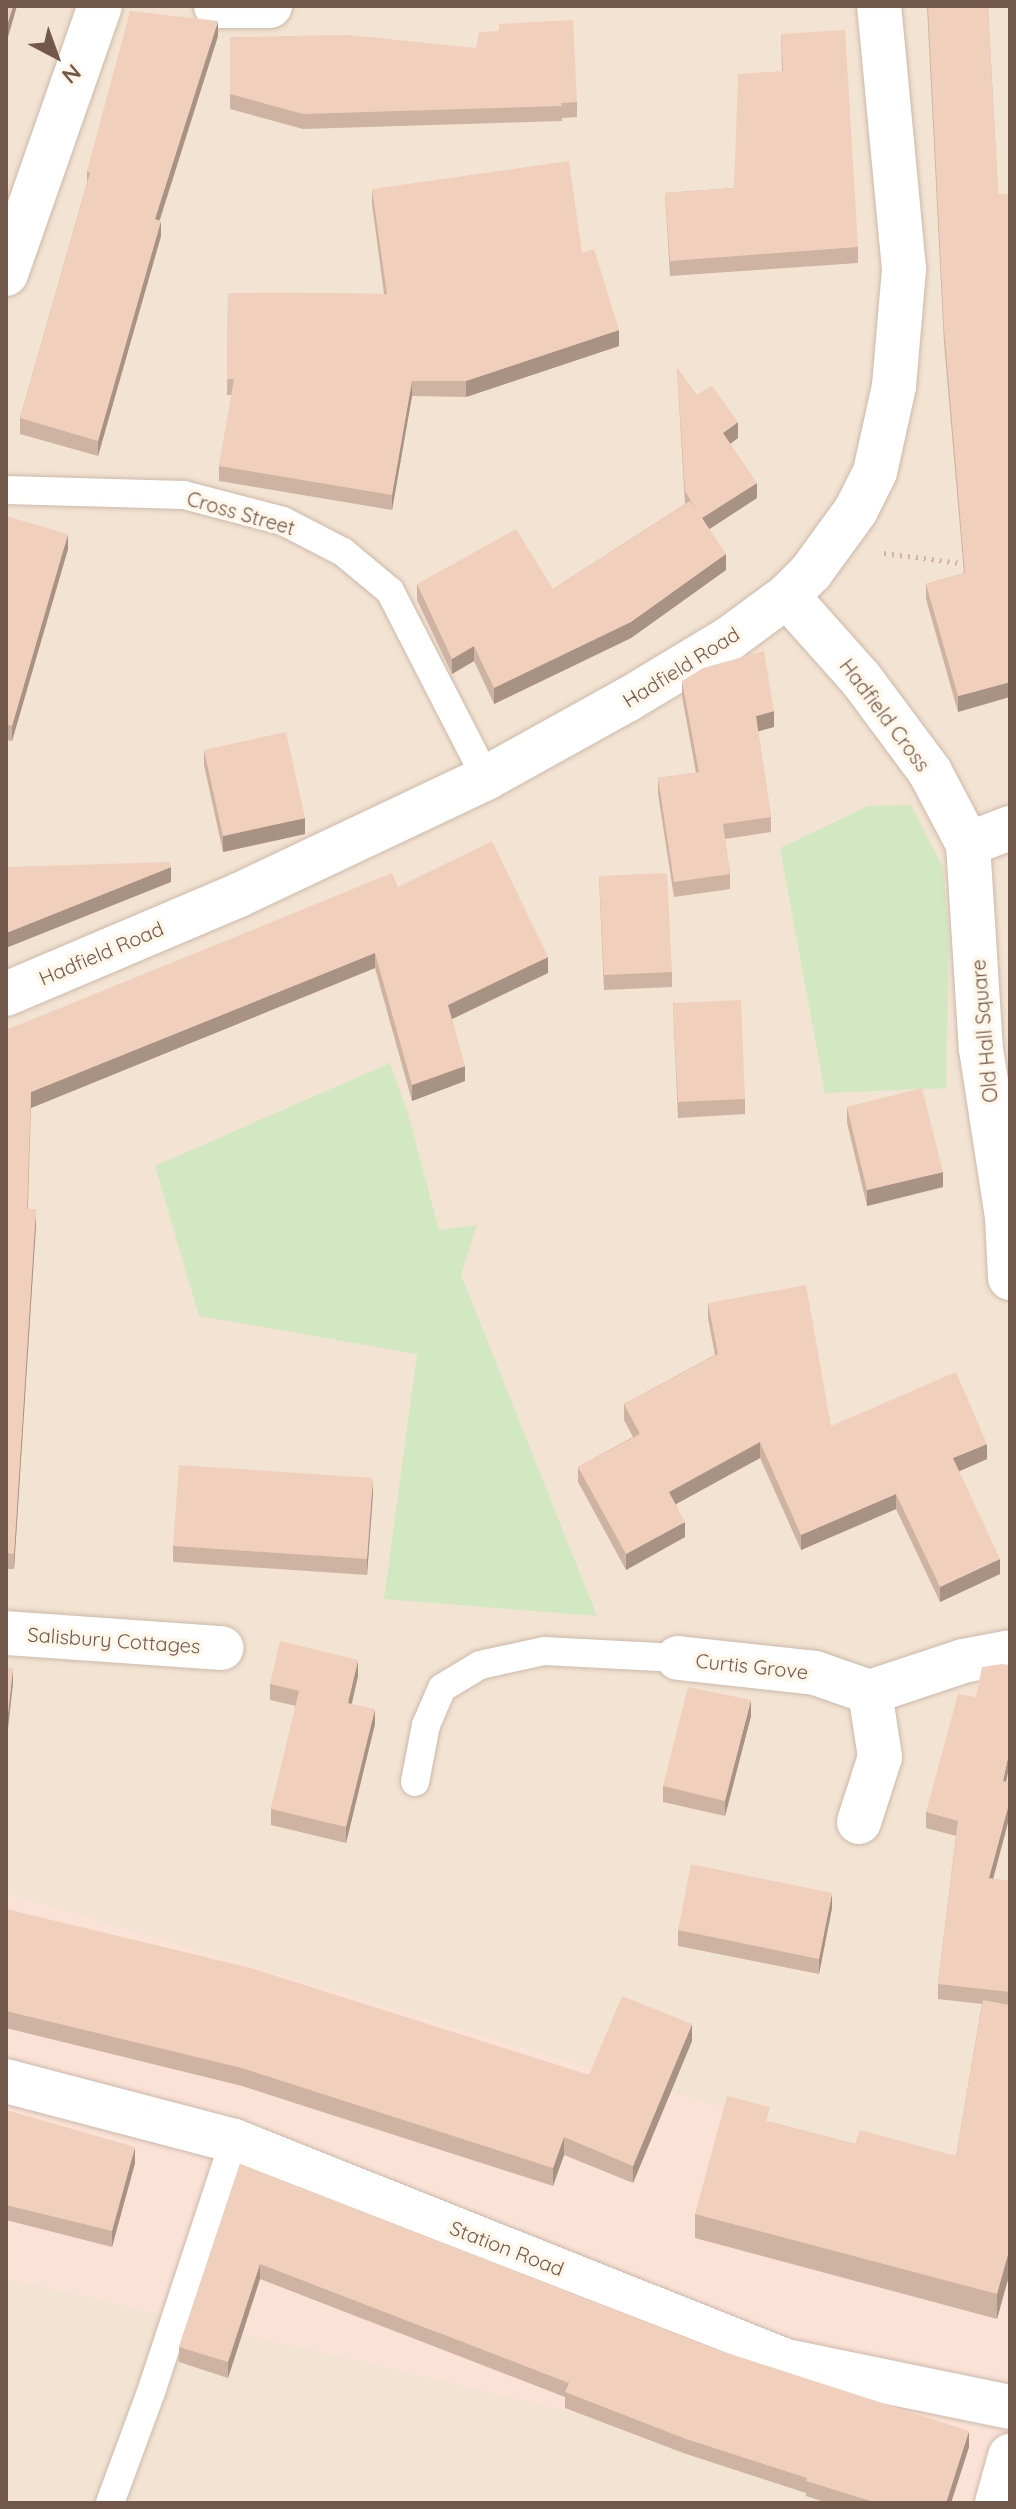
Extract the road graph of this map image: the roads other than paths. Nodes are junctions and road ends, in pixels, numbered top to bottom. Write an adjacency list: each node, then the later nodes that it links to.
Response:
1 (100, 6): 5 (street)
2 (216, 6): 3 (street)
3 (270, 6)
4 (879, 6): 7 (street, Hadfield Road)
5 (6, 274)
6 (6, 490): 8 (lane, Cross Street)
7 (787, 596): 8 (street, Hadfield Road); 10 (street, Hadfield Cross)
8 (486, 778): 11 (street, Hadfield Road)
9 (1010, 828): 10 (street)
10 (968, 844): 12 (street, Old Hall Square)
11 (6, 994)
12 (1008, 1216): 13 (street, Old Hall Square)
13 (1010, 1278)
14 (6, 1633): 15 (street, Salisbury Cottages)
15 (221, 1648)
16 (1010, 1652): 18 (street)
17 (678, 1658): 18 (street, Curtis Grove); 19 (lane)
18 (870, 1692): 20 (street)
19 (415, 1782)
20 (859, 1822)
21 (6, 2081): 22 (street, Station Road)
22 (234, 2141): 23 (street, Station Road); 25 (lane)
23 (1010, 2407)
24 (1010, 2456): 26 (street)
25 (110, 2503)
26 (997, 2503)

